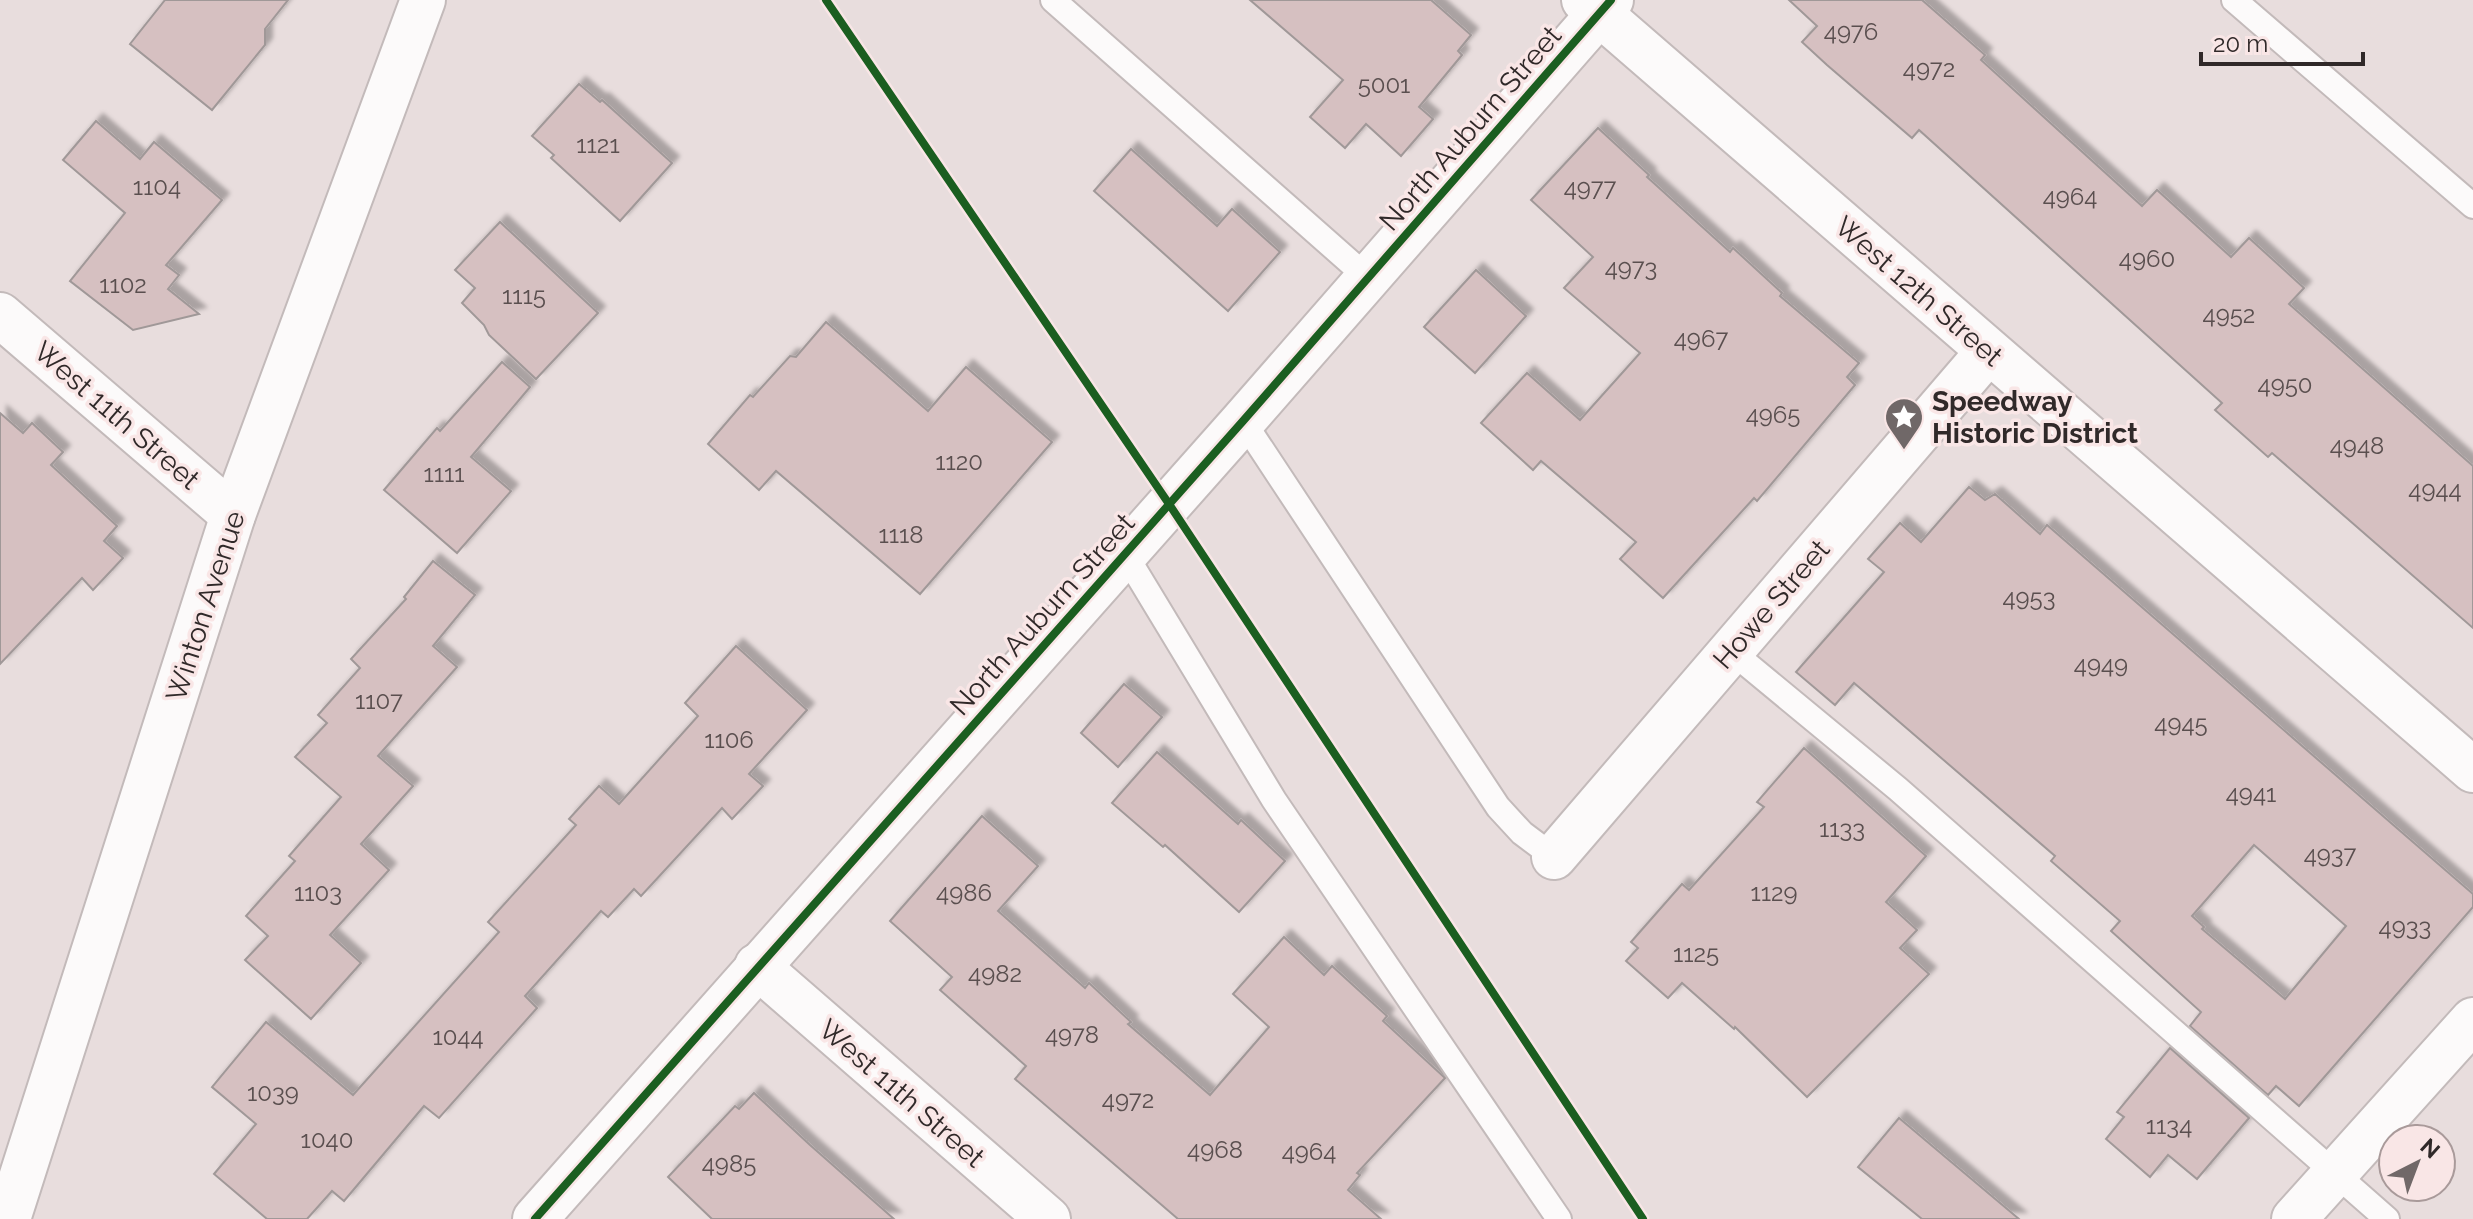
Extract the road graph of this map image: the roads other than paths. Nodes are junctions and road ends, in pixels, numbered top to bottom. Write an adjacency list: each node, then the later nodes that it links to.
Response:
1 (423, 0): 10 (street, Winton Avenue)
2 (1053, 0): 6 (lane)
3 (2234, 0): 5 (lane)
4 (1598, 4): 6 (street, North Auburn Street); 8 (street, West 12th Street)
5 (2473, 206)
6 (1368, 278): 9 (street, North Auburn Street)
7 (0, 315): 10 (street, West 11th Street)
8 (1988, 352): 12 (street, Howe Street); 13 (street, West 12th Street)
9 (1243, 421): 11 (street, North Auburn Street); 14 (lane)
10 (233, 515): 18 (street, Winton Avenue)
11 (1125, 554): 15 (street, North Auburn Street); 21 (lane)
12 (1731, 651): 14 (street, Howe Street); 17 (lane)
13 (2473, 770)
14 (1554, 857)
15 (757, 966): 19 (street, North Auburn Street); 20 (street, West 11th Street)
16 (2473, 1020): 17 (street)
17 (2336, 1173): 22 (street); 23 (lane)
18 (8, 1219)
19 (535, 1219)
20 (1048, 1219)
21 (1559, 1219)
22 (2294, 1219)
23 (2387, 1219)

